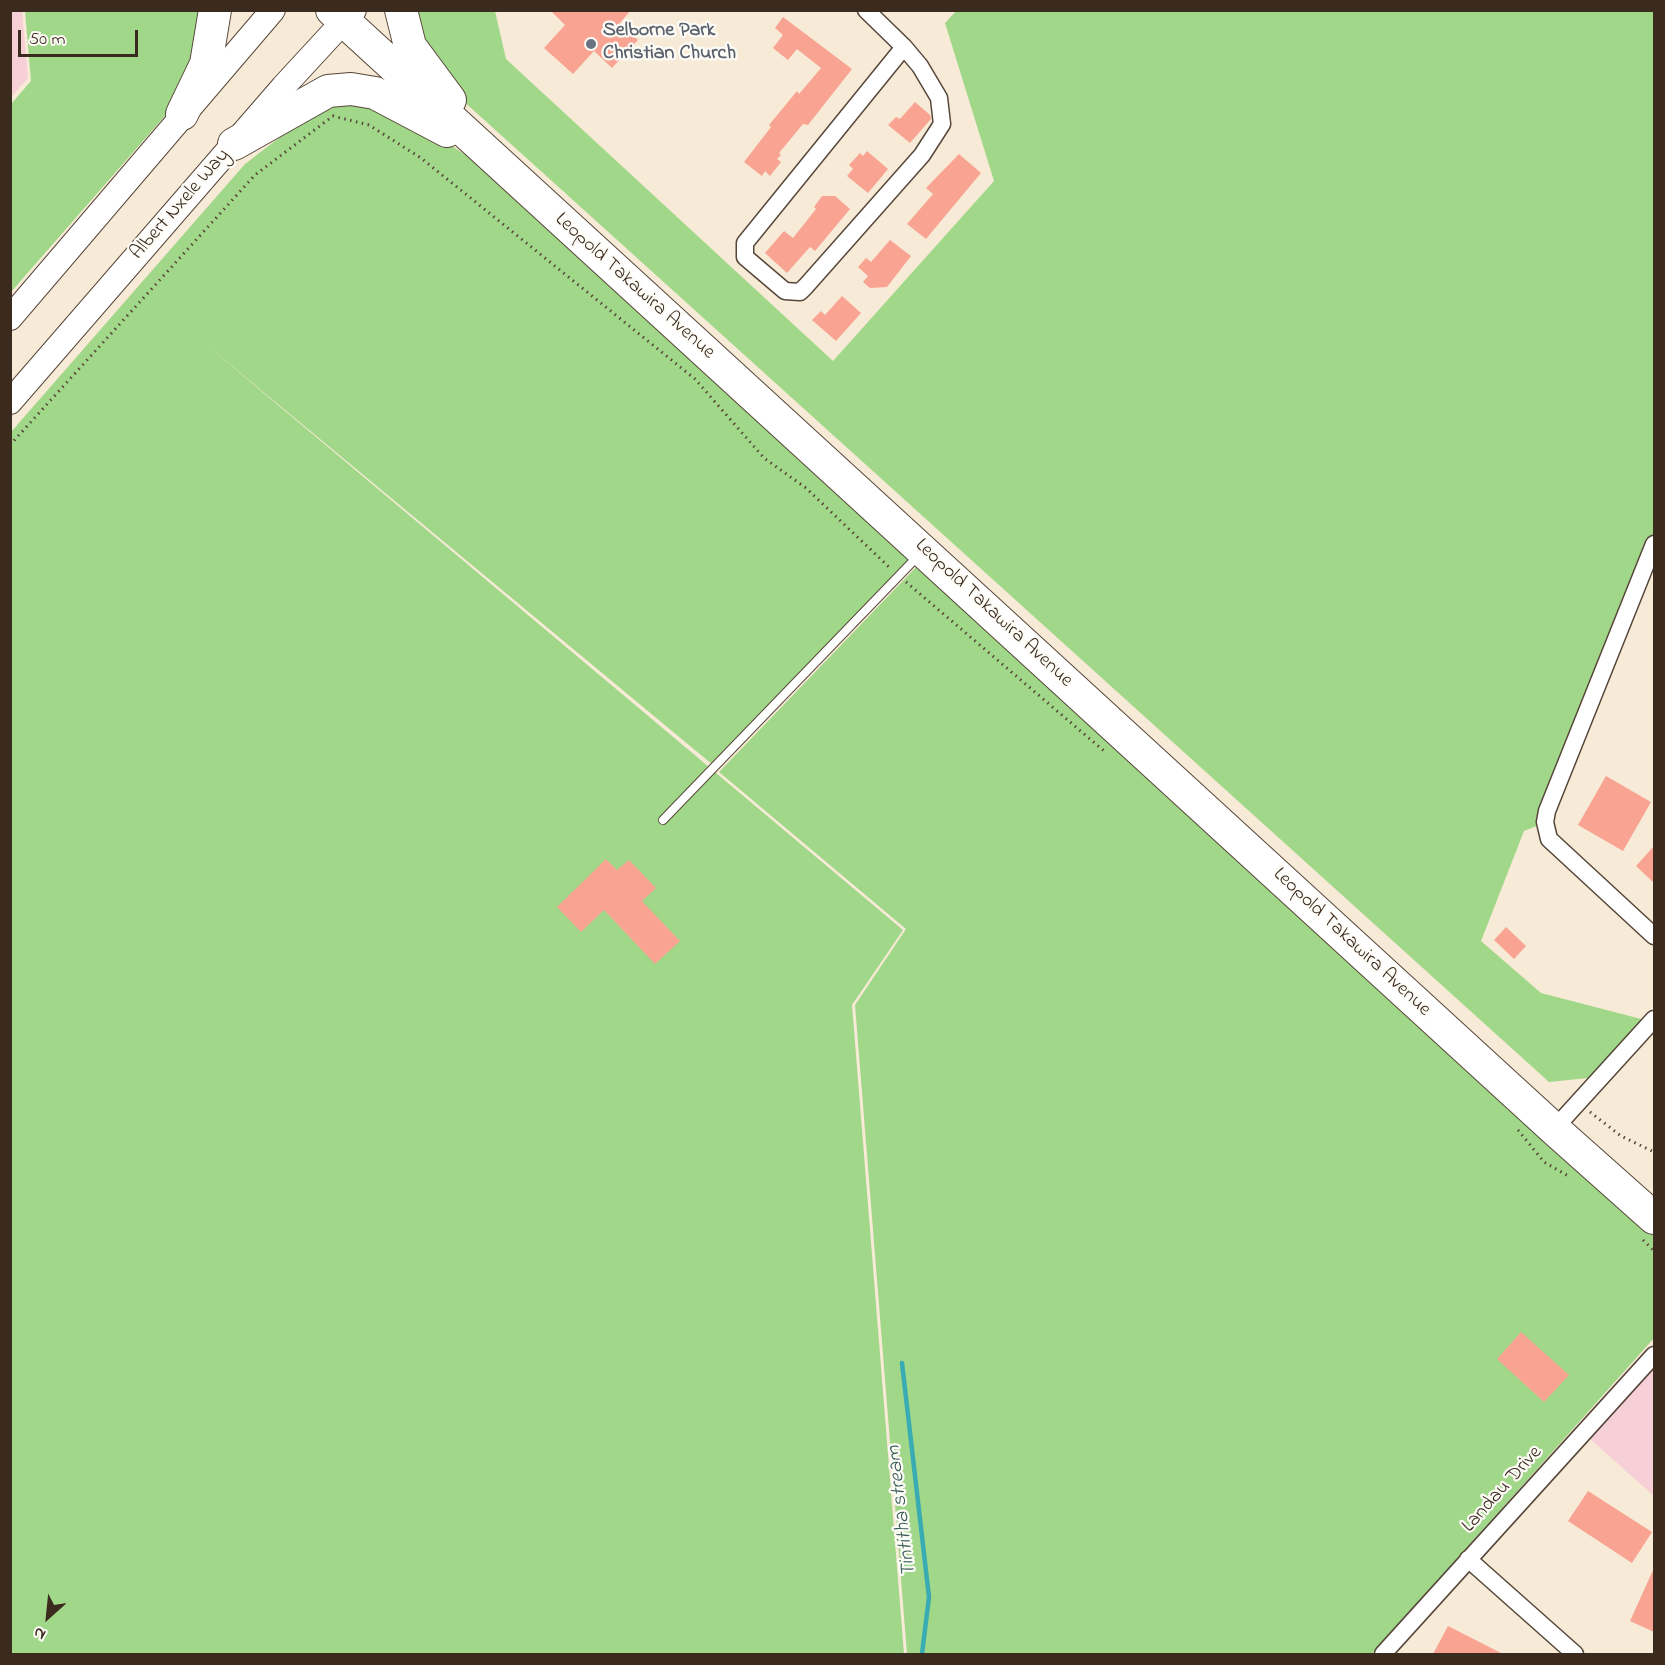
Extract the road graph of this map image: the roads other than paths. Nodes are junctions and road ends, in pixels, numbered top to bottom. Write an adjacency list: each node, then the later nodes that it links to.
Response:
1 (215, 10): 7 (highway)
2 (273, 10): 7 (main road)
3 (401, 10): 9 (highway)
4 (866, 10): 6 (street)
5 (343, 14): 8 (main road, Albert Nxele Way); 9 (highway, Leopold Takawira Avenue)
6 (904, 47): 6 (street)
7 (182, 114): 10 (main road)
8 (234, 144): 9 (highway); 11 (main road, Albert Nxele Way)
9 (485, 151): 13 (highway, Leopold Takawira Avenue)
10 (10, 318)
11 (10, 402)
12 (1654, 544): 15 (street)
13 (924, 550): 14 (lane); 17 (highway, Leopold Takawira Avenue)
14 (663, 820)
15 (1654, 936)
16 (1654, 1019): 17 (street)
17 (1554, 1129): 18 (highway, Leopold Takawira Avenue)
18 (1654, 1218)
19 (1654, 1355): 20 (street, Landau Drive)
20 (1468, 1559): 21 (street, Landau Drive); 22 (street)
21 (1383, 1654)
22 (1575, 1654)

